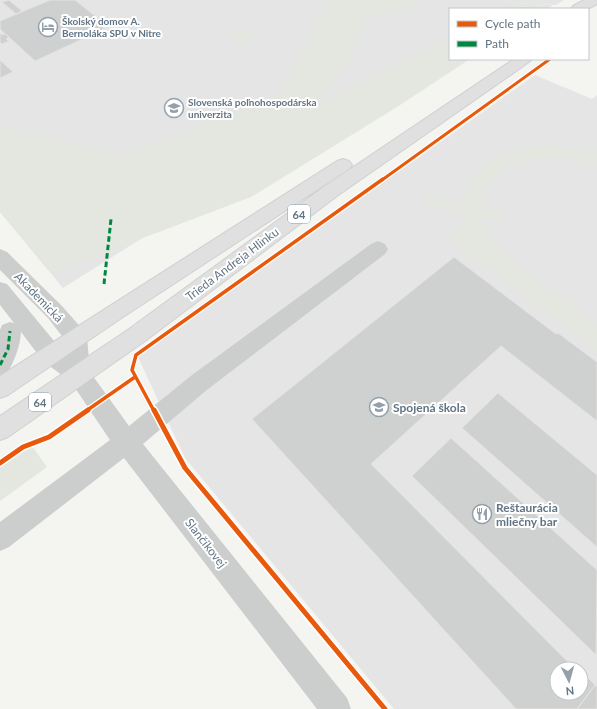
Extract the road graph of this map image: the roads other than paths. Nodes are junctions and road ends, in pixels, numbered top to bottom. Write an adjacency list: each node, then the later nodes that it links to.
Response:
1 (594, 0): 2 (main road)
2 (580, 8)
3 (500, 60): 8 (main road, Trieda Andreja Hlinku / 64)
4 (523, 60): 10 (main road, Trieda Andreja Hlinku / 64)
5 (378, 249): 13 (street)
6 (0, 257): 8 (street, Akademická)
7 (0, 290): 9 (street, Akademická)
8 (76, 337): 9 (main road, Trieda Andreja Hlinku / 64); 10 (street)
9 (51, 354): 10 (street, Akademická); 11 (main road, Trieda Andreja Hlinku / 64)
10 (80, 375): 12 (main road, Trieda Andreja Hlinku / 64); 13 (street, Slančíkovej)
11 (0, 388)
12 (0, 429)
13 (126, 442): 14 (street); 15 (street, Slančíkovej)
14 (0, 538)
15 (336, 709)

